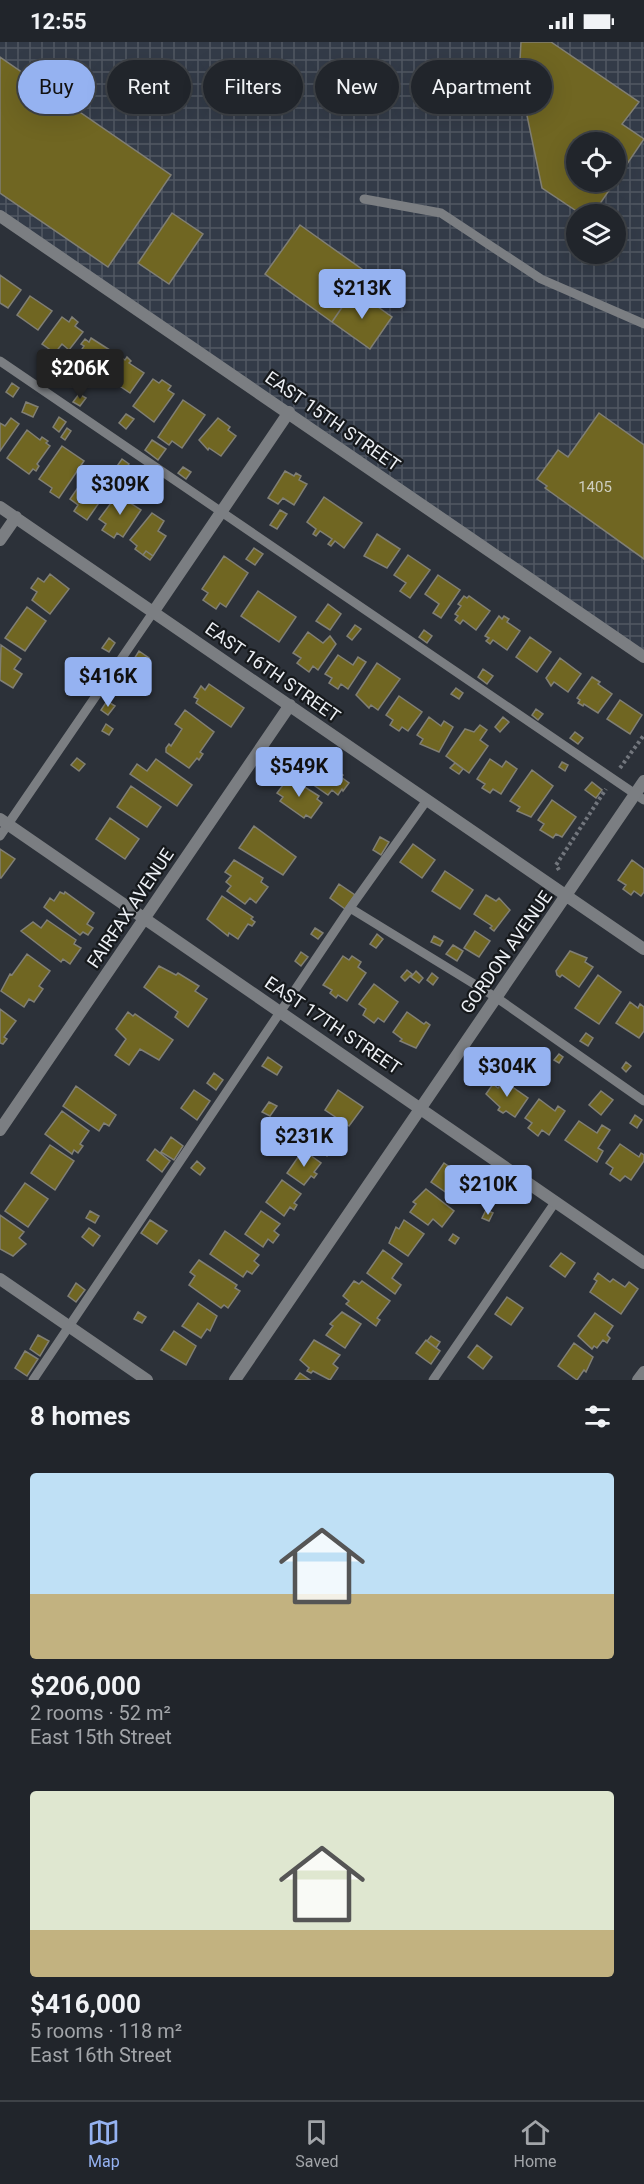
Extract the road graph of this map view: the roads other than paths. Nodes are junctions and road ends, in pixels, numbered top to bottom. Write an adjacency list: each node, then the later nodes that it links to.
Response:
1 (364, 199): 3 (lane)
2 (0, 216): 5 (street, EAST 15TH STREET)
3 (644, 324)
4 (0, 361): 7 (lane)
5 (289, 412): 7 (street); 11 (street, EAST 15TH STREET)
6 (0, 507): 8 (street, EAST 16TH STREET)
7 (222, 511): 10 (street); 14 (lane)
8 (16, 517): 9 (street); 10 (street, EAST 16TH STREET)
9 (0, 540)
10 (154, 611): 12 (street, EAST 16TH STREET); 16 (lane)
11 (644, 657)
12 (290, 705): 15 (street, EAST 16TH STREET); 20 (street, FAIRFAX AVENUE)
13 (644, 781): 14 (street, GORDON AVENUE)
14 (639, 797): 18 (street, GORDON AVENUE)
15 (427, 800): 18 (street, EAST 16TH STREET); 19 (lane)
16 (4, 822): 17 (lane); 20 (street, EAST 17TH STREET)
17 (0, 836)
18 (566, 897): 21 (street, EAST 16TH STREET); 22 (street, GORDON AVENUE)
19 (350, 908): 22 (lane); 23 (lane)
20 (145, 918): 23 (street, EAST 17TH STREET); 26 (street, FAIRFAX AVENUE)
21 (644, 949)
22 (497, 998): 24 (lane); 25 (street, GORDON AVENUE)
23 (281, 1012): 25 (street, EAST 17TH STREET); 30 (lane)
24 (644, 1101)
25 (421, 1108): 27 (street, EAST 17TH STREET); 34 (street, GORDON AVENUE)
26 (0, 1130)
27 (556, 1202): 28 (street, EAST 17TH STREET); 35 (lane)
28 (644, 1263)
29 (0, 1279): 30 (street)
30 (69, 1326): 32 (lane); 33 (street)
31 (644, 1372): 36 (street)
32 (33, 1380)
33 (147, 1380)
34 (235, 1380)
35 (433, 1380)
36 (638, 1380)

